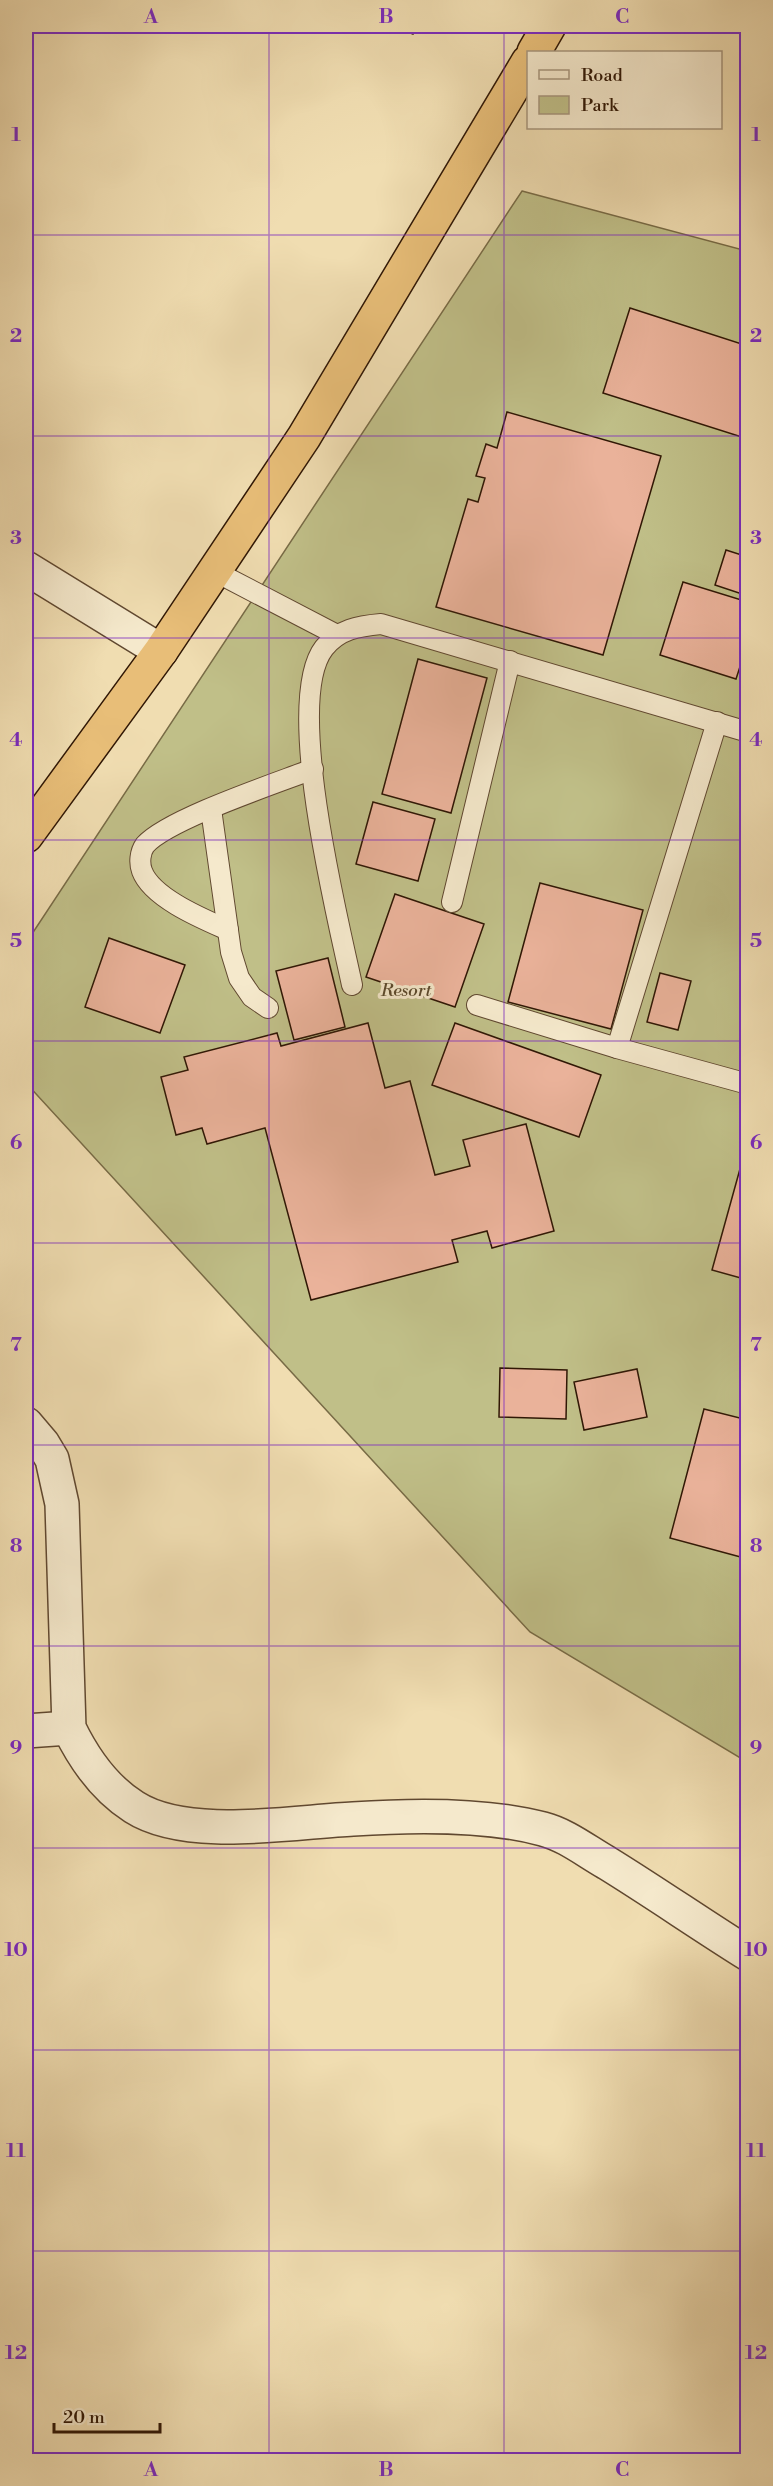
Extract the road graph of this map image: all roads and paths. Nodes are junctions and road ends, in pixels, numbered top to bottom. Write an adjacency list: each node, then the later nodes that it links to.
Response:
1 (549, 26): 2 (highway)
2 (535, 51)
3 (527, 64): 5 (highway)
4 (26, 568): 7 (street)
5 (214, 571): 6 (lane); 7 (highway)
6 (336, 635): 8 (lane); 11 (lane)
7 (161, 651): 13 (highway)
8 (510, 661): 9 (lane); 14 (lane)
9 (717, 722): 10 (lane); 19 (lane)
10 (747, 732)
11 (313, 769): 12 (lane); 16 (lane)
12 (211, 809): 15 (lane); 15 (lane)
13 (26, 836)
14 (452, 902)
15 (228, 930): 18 (lane)
16 (352, 986)
17 (477, 1005): 19 (lane)
18 (268, 1008)
19 (617, 1048): 20 (lane)
20 (747, 1084)
21 (26, 1425): 22 (street)
22 (69, 1728): 23 (street); 24 (street)
23 (26, 1731)
24 (747, 1954)

